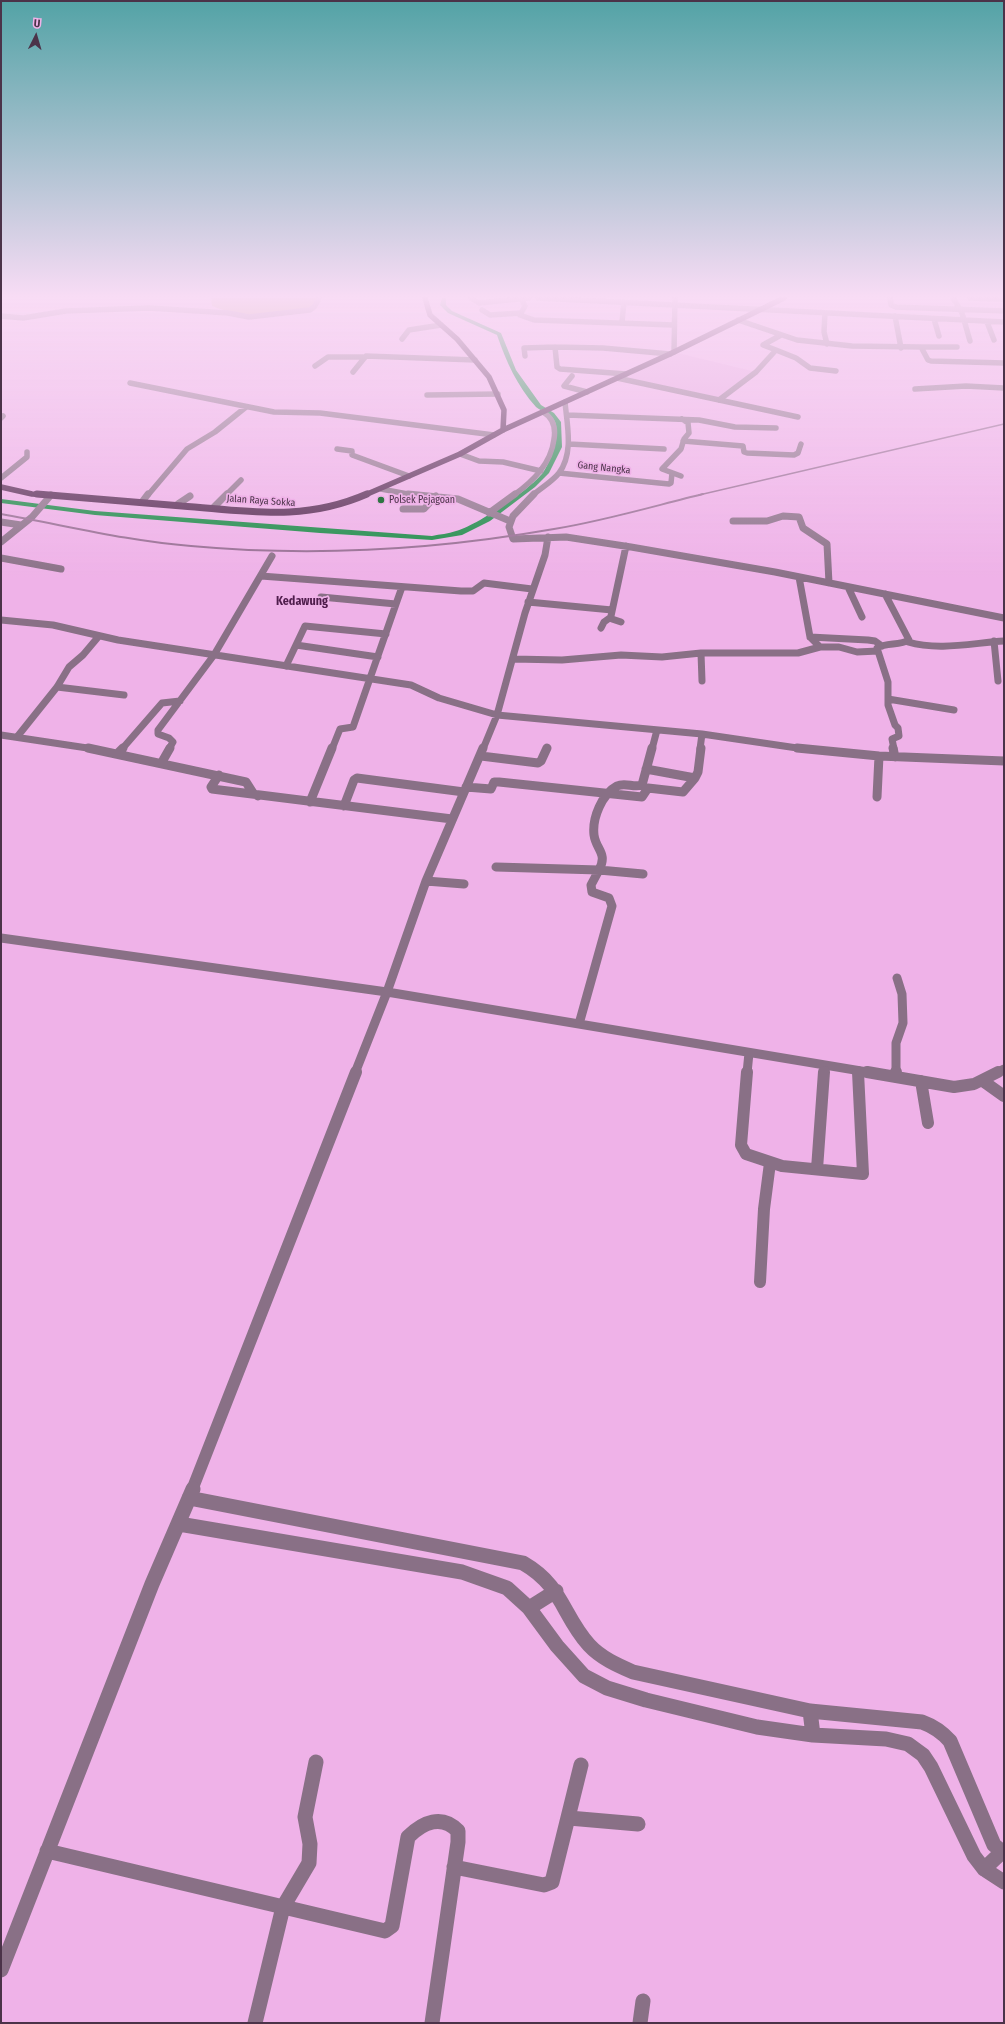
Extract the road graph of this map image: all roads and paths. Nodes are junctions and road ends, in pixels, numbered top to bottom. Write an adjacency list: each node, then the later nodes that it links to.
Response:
1 (176, 392): 9 (street)
2 (587, 392): 8 (main road, Jalan Raya Sokka)
3 (684, 392): 7 (street)
4 (729, 392): 7 (street)
5 (498, 394): 6 (street); 15 (main road)
6 (426, 395)
7 (719, 400): 14 (street)
8 (565, 402): 10 (main road, Jalan Raya Sokka); 11 (street)
9 (246, 407): 19 (street); 39 (street)
10 (546, 410): 16 (main road, Jalan Raya Sokka); 27 (street)
11 (567, 415): 13 (street); 21 (street)
12 (798, 417): 14 (street)
13 (682, 419): 14 (street); 20 (street)
14 (767, 419): 17 (street)
15 (504, 422): 16 (main road); 18 (main road)
16 (515, 426): 18 (main road, Jalan Raya Sokka)
17 (776, 428)
18 (503, 430): 19 (main road, Jalan Raya Sokka)
19 (494, 435): 26 (main road, Jalan Raya Sokka)
20 (683, 441): 22 (street); 29 (street)
21 (568, 444): 24 (street); 28 (street)
22 (801, 444)
23 (337, 449): 30 (street)
24 (664, 449)
25 (26, 452): 32 (street)
26 (460, 454): 27 (street); 30 (main road, Jalan Raya Sokka)
27 (541, 471): 43 (street)
28 (559, 473): 29 (street, Gang Nangka); 44 (street)
29 (672, 473): 31 (street)
30 (409, 476): 35 (main road, Jalan Raya Sokka)
31 (681, 476)
32 (1, 478)
33 (240, 480): 41 (street)
34 (1, 487): 36 (main road, Jalan Raya Sokka)
35 (381, 489): 38 (street); 41 (main road, Jalan Raya Sokka)
36 (51, 495): 39 (main road, Jalan Raya Sokka); 47 (street)
37 (190, 496): 40 (street)
38 (436, 496): 42 (street); 43 (street)
39 (142, 502): 40 (main road, Jalan Raya Sokka)
40 (178, 504): 41 (main road, Jalan Raya Sokka)
41 (213, 508)
42 (403, 509)
43 (489, 513): 44 (street)
44 (510, 521): 48 (street)
45 (733, 521): 56 (street)
46 (1, 522): 47 (street)
47 (21, 525): 49 (street)
48 (548, 537): 50 (street); 59 (street)
49 (1, 542)
50 (626, 546): 55 (street); 64 (street)
51 (272, 556): 54 (street)
52 (1, 558): 53 (street)
53 (61, 569)
54 (261, 576): 57 (street); 80 (street)
55 (799, 577): 56 (street); 72 (street)
56 (829, 583): 58 (street)
57 (402, 587): 59 (street); 63 (street)
58 (848, 587): 60 (street); 65 (street)
59 (532, 589): 62 (street)
60 (885, 594): 66 (street); 75 (street)
61 (321, 597): 63 (street)
62 (528, 602): 64 (street); 82 (street)
63 (396, 604): 70 (street)
64 (611, 614): 68 (street); 69 (street)
65 (862, 617)
66 (1004, 618)
67 (1, 620): 71 (street)
68 (621, 622)
69 (601, 628)
70 (386, 634): 76 (street); 81 (street)
71 (99, 636): 80 (street); 87 (street)
72 (810, 637): 77 (street); 78 (street)
73 (994, 641): 74 (street); 75 (street); 86 (street)
74 (1004, 641)
75 (908, 642): 78 (street)
76 (296, 645): 81 (street); 83 (street)
77 (820, 647): 78 (street); 79 (street)
78 (880, 648): 89 (street)
79 (701, 653): 82 (street); 85 (street)
80 (214, 655): 83 (street); 90 (street)
81 (378, 657): 84 (street)
82 (513, 659): 92 (street)
83 (286, 666): 84 (street)
84 (370, 679): 92 (street); 111 (street)
85 (702, 681)
86 (998, 681)
87 (57, 687): 88 (street); 96 (street)
88 (124, 694)
89 (888, 699): 91 (street); 101 (street)
90 (180, 701): 98 (street); 103 (street)
91 (954, 710)
92 (497, 715): 93 (street); 99 (street)
93 (657, 730): 94 (street); 104 (street)
94 (702, 734): 100 (street); 106 (street)
95 (1, 735): 96 (street)
96 (17, 737): 98 (street)
97 (547, 748): 99 (street)
98 (118, 753): 103 (street)
99 (481, 756): 107 (street)
100 (879, 756): 101 (street); 110 (street)
101 (895, 757): 102 (street)
102 (1004, 761)
103 (162, 762): 105 (street)
104 (646, 769): 106 (street); 108 (street)
105 (219, 775): 109 (street); 109 (street)
106 (695, 778): 108 (street)
107 (465, 789): 108 (street); 112 (street); 113 (street)
108 (606, 794): 115 (street)
109 (258, 796): 111 (street)
110 (877, 797)
111 (310, 802): 112 (street)
112 (344, 806): 113 (street)
113 (452, 820): 117 (street)
114 (496, 867): 115 (street)
115 (599, 870): 116 (street); 122 (street)
116 (643, 874)
117 (426, 881): 118 (street); 121 (street)
118 (464, 884)
119 (1, 938): 121 (street)
120 (897, 978): 127 (street)
121 (387, 992): 122 (street); 135 (street)
122 (579, 1024): 123 (street)
123 (750, 1053): 124 (street); 132 (street)
124 (825, 1066): 126 (street); 133 (street)
125 (1004, 1069): 129 (street)
126 (858, 1071): 127 (street); 133 (street)
127 (896, 1077): 128 (street)
128 (921, 1081): 129 (street); 131 (street)
129 (983, 1081): 130 (street)
130 (1004, 1096)
131 (928, 1123)
132 (770, 1163): 133 (street); 134 (street)
133 (817, 1169)
134 (760, 1282)
135 (184, 1511): 136 (street); 137 (street); 143 (street)
136 (553, 1592): 137 (street); 138 (street)
137 (532, 1606): 138 (street)
138 (812, 1723): 144 (street); 144 (street)
139 (316, 1762): 147 (street)
140 (580, 1765): 141 (street)
141 (569, 1818): 142 (street); 145 (street)
142 (638, 1824)
143 (47, 1851): 147 (street); 148 (street)
144 (995, 1859): 146 (street)
145 (454, 1867): 147 (street); 151 (street)
146 (1004, 1882)
147 (283, 1907): 150 (street)
148 (1, 1970)
149 (643, 2001): 152 (street)
150 (255, 2023)
151 (432, 2023)
152 (640, 2023)

